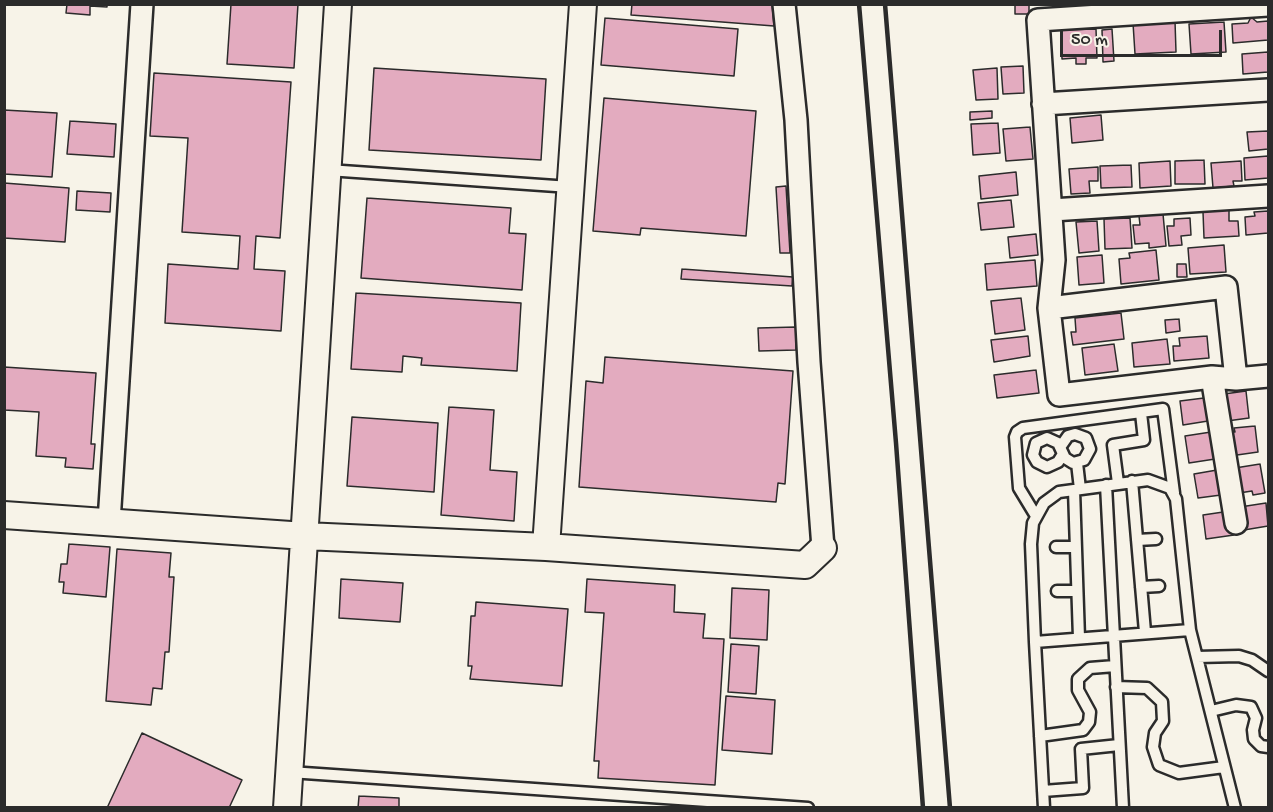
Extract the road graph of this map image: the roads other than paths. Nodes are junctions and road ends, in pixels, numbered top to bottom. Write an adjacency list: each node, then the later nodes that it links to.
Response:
1 (142, 4): 28 (street)
2 (338, 4): 8 (street)
3 (583, 4): 9 (street)
4 (784, 4): 36 (street)
5 (1269, 5): 7 (street)
6 (1269, 90): 7 (street)
7 (1043, 104): 11 (street)
8 (328, 170): 9 (lane); 30 (street)
9 (571, 187): 33 (street)
10 (1269, 196): 11 (street)
11 (1052, 210): 12 (street)
12 (1049, 308): 14 (street); 15 (street)
13 (1269, 376): 15 (street)
14 (1212, 377): 15 (street); 29 (street)
15 (1236, 379)
16 (1141, 413): 19 (lane); 22 (lane); 25 (lane)
17 (1062, 450): 18 (lane); 18 (lane); 20 (lane); 20 (lane)
18 (1033, 455): 19 (lane)
19 (1016, 457): 27 (lane)
20 (1077, 463): 24 (lane)
21 (1132, 481): 22 (lane); 25 (lane); 32 (lane)
22 (1119, 483): 23 (lane)
23 (1106, 485): 24 (lane); 43 (lane)
24 (1077, 489): 27 (lane); 35 (lane)
25 (1174, 493): 41 (lane)
26 (4, 515): 28 (street)
27 (1036, 516): 45 (lane)
28 (109, 522): 30 (street)
29 (1236, 523)
30 (305, 536): 33 (street); 55 (street)
31 (1156, 539): 32 (lane)
32 (1137, 540): 38 (lane)
33 (546, 547): 36 (street)
34 (1056, 547): 35 (lane)
35 (1076, 547): 40 (lane)
36 (823, 548)
37 (1159, 586): 38 (lane)
38 (1141, 587): 42 (lane)
39 (1057, 591): 40 (lane)
40 (1077, 591): 44 (lane)
41 (1190, 630): 42 (lane); 46 (lane)
42 (1145, 632): 43 (lane)
43 (1113, 635): 44 (lane); 47 (lane)
44 (1079, 638): 45 (lane)
45 (1035, 642): 51 (lane)
46 (1197, 657): 48 (lane); 50 (lane)
47 (1115, 666): 49 (lane); 51 (lane)
48 (1269, 671)
49 (1116, 687): 52 (lane); 54 (lane)
50 (1211, 711): 53 (lane); 54 (lane)
51 (1040, 736): 56 (lane)
52 (1119, 745): 56 (lane); 60 (lane)
53 (1269, 747)
54 (1224, 767): 61 (lane)
55 (289, 772): 57 (street); 58 (lane)
56 (1043, 791): 59 (lane)
57 (287, 807)
58 (808, 807)
59 (1044, 807)
60 (1123, 807)
61 (1235, 807)

